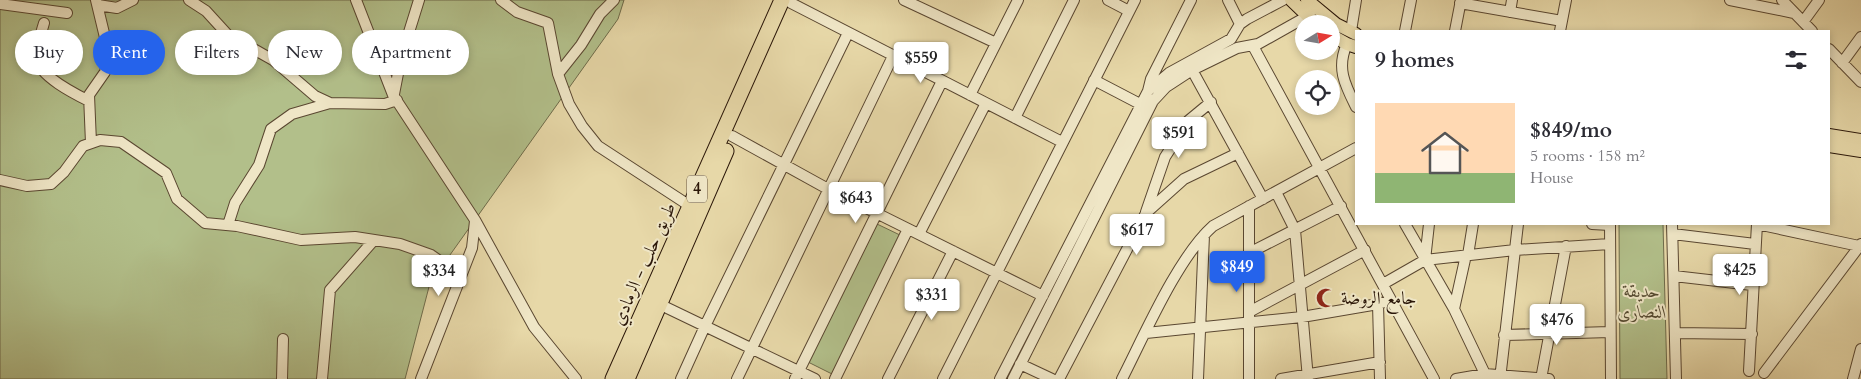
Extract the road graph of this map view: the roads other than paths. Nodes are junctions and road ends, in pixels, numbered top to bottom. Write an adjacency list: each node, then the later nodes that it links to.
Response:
1 (133, 0): 26 (street)
2 (189, 0): 59 (street)
3 (356, 0): 56 (street)
4 (419, 0): 56 (street)
5 (501, 0): 50 (street)
6 (614, 0): 50 (street)
7 (904, 0): 43 (street)
8 (1018, 0): 43 (street)
9 (1074, 0): 63 (street)
10 (1108, 0): 28 (street)
11 (1135, 0): 28 (street)
12 (1191, 0): 54 (street)
13 (1228, 0): 35 (street)
14 (1283, 0): 35 (street)
15 (1292, 0): 29 (main road)
16 (1356, 0): 40 (street)
17 (1411, 0): 37 (street)
18 (1512, 0): 30 (street)
19 (1566, 0): 34 (street)
20 (1730, 0): 25 (street)
21 (1782, 0): 32 (street)
22 (1819, 0): 36 (street)
23 (789, 1): 39 (street); 65 (highway, طريق حلب - الرمادي / 4); 79 (highway, طريق حلب - الرمادي / 4)
24 (1461, 2): 30 (street); 38 (street)
25 (1749, 2): 32 (street)
26 (97, 3): 57 (street)
27 (0, 4): 31 (street)
28 (1129, 11): 51 (street)
29 (1310, 12): 40 (main road); 45 (street)
30 (1510, 12): 34 (street)
31 (67, 13)
32 (1794, 13): 36 (street)
33 (44, 23): 57 (street)
34 (1561, 26)
35 (1238, 28): 45 (street); 54 (street)
36 (1808, 29)
37 (1405, 30)
38 (1455, 30)
39 (848, 33): 47 (street); 73 (street)
40 (1353, 33)
41 (1861, 38): 48 (street)
42 (1340, 40): 44 (main road)
43 (996, 43): 55 (street)
44 (1351, 46): 62 (street)
45 (1249, 47): 49 (street); 74 (street)
46 (1830, 50): 48 (street)
47 (893, 56): 52 (street); 76 (street)
48 (1842, 63): 53 (street)
49 (1192, 70): 58 (street); 135 (street)
50 (558, 74): 79 (street)
51 (1094, 80): 61 (street); 67 (street)
52 (942, 81): 55 (street); 82 (street)
53 (1861, 82)
54 (1148, 90): 61 (street)
55 (970, 95): 60 (street)
56 (395, 98): 59 (street); 84 (street)
57 (89, 100): 68 (street)
58 (1211, 102): 72 (street); 83 (street)
59 (330, 103): 85 (street)
60 (986, 103): 63 (street); 98 (street)
61 (1140, 104): 116 (street)
62 (1355, 105)
63 (1015, 118): 67 (street)
64 (1830, 135): 66 (main road)
65 (732, 136): 73 (street); 119 (highway, طريق حلب - الرمادي / 4)
66 (1861, 140)
67 (1062, 142): 110 (street)
68 (91, 143): 75 (street); 85 (street)
69 (1830, 146): 71 (main road)
70 (1355, 149): 74 (street)
71 (1861, 151)
72 (1238, 153): 78 (street); 83 (street)
73 (783, 164): 76 (street); 123 (street)
74 (1321, 168): 77 (street); 81 (street)
75 (0, 180)
76 (828, 189): 82 (street); 132 (street)
77 (1276, 192): 78 (street); 96 (street)
78 (1262, 199): 80 (street)
79 (690, 206): 147 (highway, طريق حلب - الرمادي / 4)
80 (1249, 206): 97 (street); 107 (street)
81 (1341, 206): 86 (street); 96 (street)
82 (876, 212): 94 (street); 136 (street)
83 (1146, 213): 158 (street)
84 (475, 220): 111 (street); 146 (street)
85 (228, 225): 99 (street)
86 (1355, 225): 104 (street)
87 (1406, 225): 109 (street)
88 (1429, 225): 109 (street)
89 (1473, 225): 108 (street)
90 (1518, 225): 105 (street)
91 (1610, 225): 100 (street)
92 (1757, 225): 101 (street)
93 (1762, 225): 102 (street)
94 (908, 229): 98 (street); 152 (street)
95 (1673, 229): 101 (street); 112 (street)
96 (1295, 230): 107 (street); 114 (street)
97 (1204, 233): 124 (street); 126 (street)
98 (919, 234): 106 (street)
99 (374, 240): 111 (street); 144 (street)
100 (1610, 244): 103 (street); 125 (street)
101 (1755, 244): 115 (street)
102 (1860, 245): 138 (street)
103 (1566, 246): 105 (street); 127 (street)
104 (1365, 250): 113 (street); 114 (street)
105 (1515, 250): 108 (street); 130 (street)
106 (953, 251): 110 (street); 153 (street)
107 (1249, 253): 121 (street)
108 (1467, 255): 109 (street); 120 (street)
109 (1425, 260): 113 (street); 120 (street)
110 (997, 273): 116 (street); 154 (street)
111 (461, 276): 145 (street)
112 (1674, 276): 115 (street); 128 (street)
113 (1383, 284): 117 (street)
114 (1299, 286): 121 (street); 122 (street)
115 (1752, 286): 129 (street)
116 (1042, 296): 155 (street)
117 (1391, 300): 118 (street); 164 (street)
118 (1378, 304): 122 (street); 134 (street)
119 (660, 305): 123 (street); 148 (highway, طريق حلب - الرمادي / 4)
120 (1454, 309): 140 (street)
121 (1249, 316): 122 (street); 124 (street); 161 (street)
122 (1302, 317): 139 (street)
123 (705, 326): 132 (street); 149 (street)
124 (1202, 326): 126 (street); 160 (street)
125 (1610, 332): 127 (street); 167 (street)
126 (1146, 333): 159 (street)
127 (1549, 333): 130 (street); 142 (street)
128 (1676, 333): 129 (street); 168 (street)
129 (1752, 334): 137 (street)
130 (1504, 335): 141 (street)
131 (283, 339): 143 (street)
132 (751, 348): 136 (street); 150 (street)
133 (1861, 349): 169 (street)
134 (1380, 362): 139 (street); 163 (street)
135 (1020, 364): 156 (street); 157 (street)
136 (797, 375): 151 (street)
137 (1747, 375): 138 (street)
138 (1766, 376)
139 (1308, 377): 162 (street)
140 (1485, 377): 141 (street); 165 (street)
141 (1499, 378): 142 (street)
142 (1541, 378): 166 (street)
143 (282, 379)
144 (322, 379)
145 (421, 379)
146 (576, 379)
147 (613, 379)
148 (627, 379)
149 (681, 379)
150 (737, 379)
151 (816, 379)
152 (834, 379)
153 (888, 379)
154 (943, 379)
155 (1000, 379)
156 (1013, 379)
157 (1052, 379)
158 (1059, 379)
159 (1122, 379)
160 (1198, 379)
161 (1249, 379)
162 (1281, 379)
163 (1380, 379)
164 (1434, 379)
165 (1456, 379)
166 (1549, 379)
167 (1611, 379)
168 (1676, 379)
169 (1853, 379)

